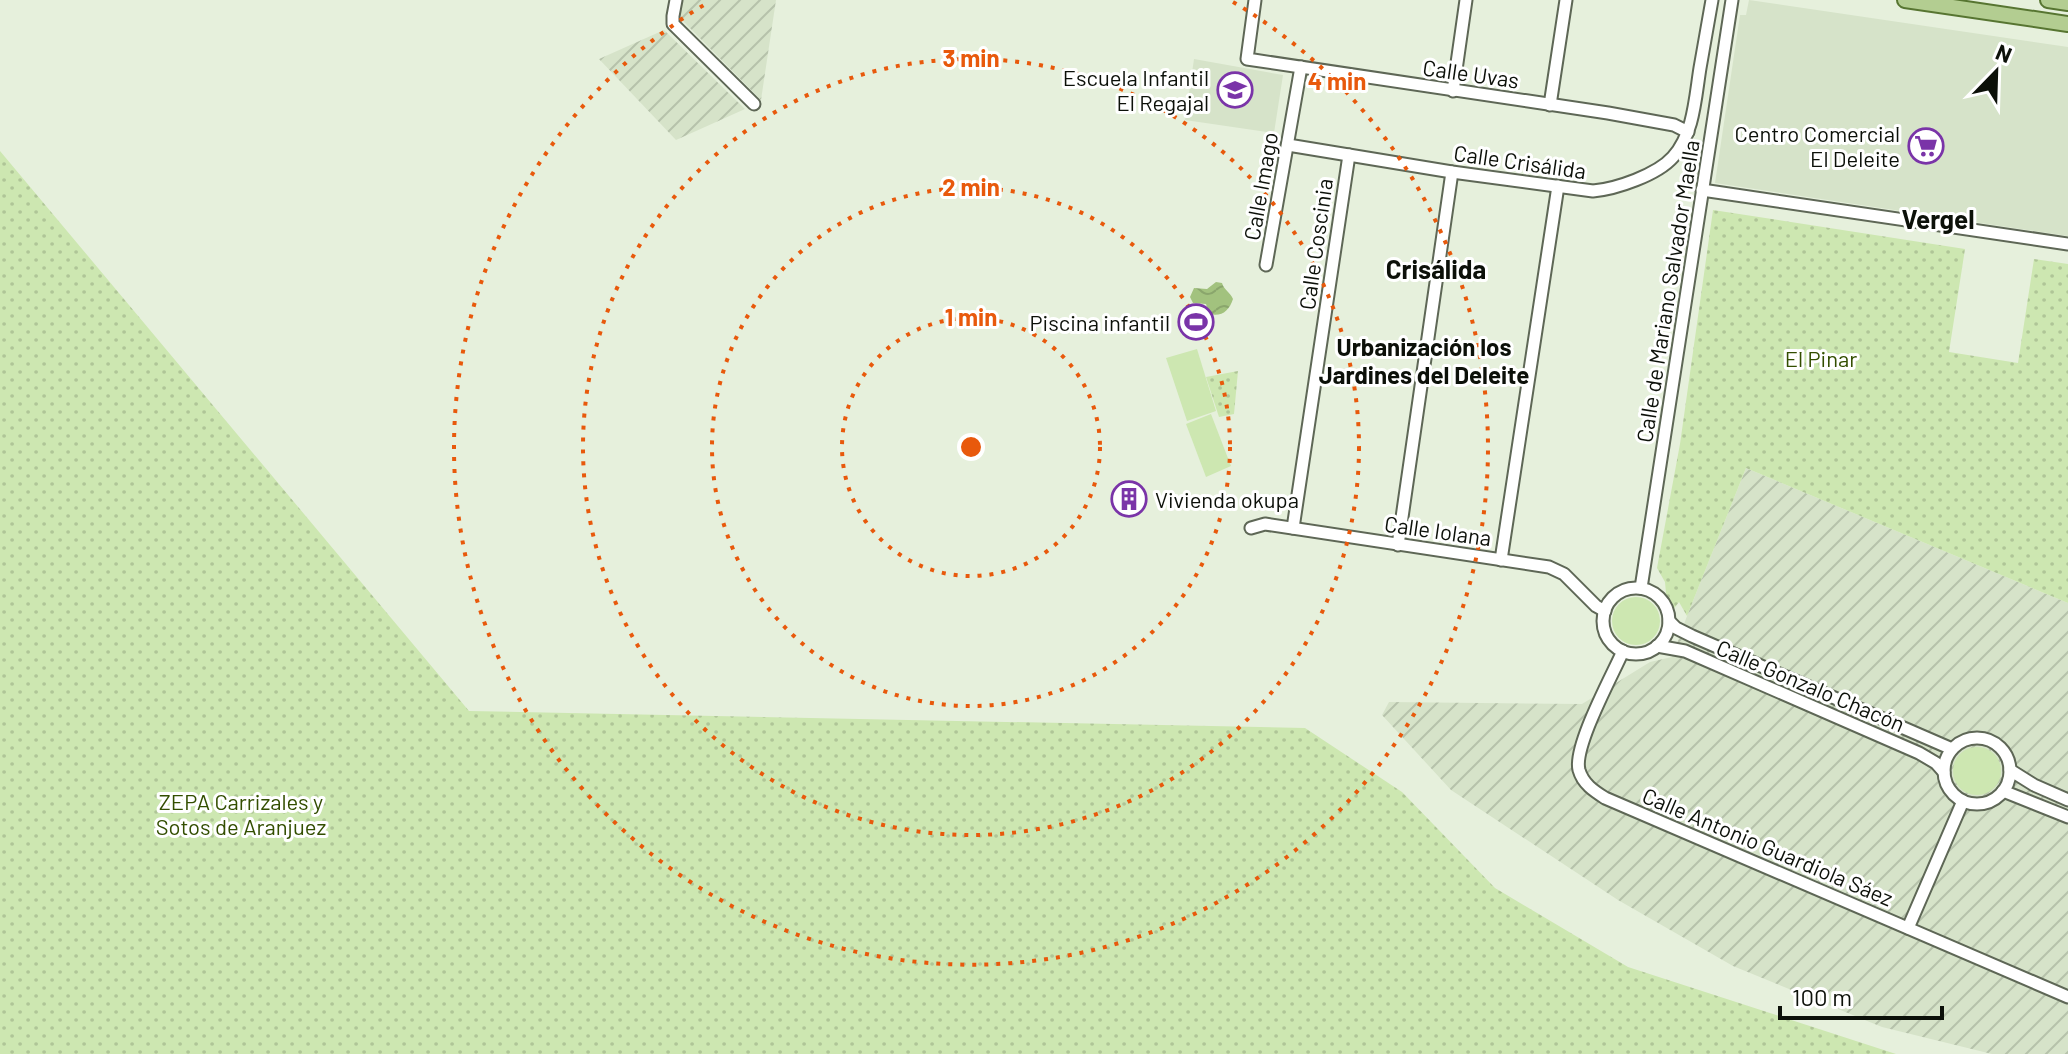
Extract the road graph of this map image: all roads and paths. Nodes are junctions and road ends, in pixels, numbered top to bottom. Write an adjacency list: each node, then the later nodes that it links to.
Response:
1 (676, 0): 13 (street)
2 (1255, 0): 11 (street, Calle Uvas)
3 (1466, 0): 12 (street)
4 (1566, 0): 14 (street)
5 (1712, 0): 15 (street, Calle Crisálida)
6 (1732, 0): 20 (street, Calle de Mariano Salvador Maella)
7 (1905, 0): 10 (main road)
8 (2048, 0): 9 (main road)
9 (2068, 3)
10 (2068, 24)
11 (1301, 67): 12 (street, Calle Uvas); 16 (street, Calle Imago)
12 (1453, 91): 14 (street, Calle Uvas)
13 (754, 104)
14 (1550, 105): 15 (street, Calle Uvas)
15 (1688, 132): 19 (street, Calle Crisálida)
16 (1288, 145): 17 (street, Calle Crisálida); 22 (street, Calle Imago)
17 (1349, 155): 18 (street, Calle Crisálida); 24 (street, Calle Coscinia)
18 (1452, 172): 19 (street, Calle Crisálida); 25 (street)
19 (1558, 186): 26 (street)
20 (1702, 190): 21 (street); 27 (street, Calle de Mariano Salvador Maella)
21 (2068, 244)
22 (1266, 265)
23 (1251, 528): 24 (street, Calle Iolana)
24 (1293, 528): 25 (street, Calle Iolana)
25 (1398, 545): 26 (street, Calle Iolana)
26 (1501, 560): 28 (street, Calle Iolana)
27 (1641, 588): 28 (street); 29 (street)
28 (1605, 611): 31 (street)
29 (1669, 621): 30 (street); 32 (street, Calle Gonzalo Chacón)
30 (1657, 646): 31 (street); 34 (street, Calle Gonzalo Chacón)
31 (1623, 651): 39 (street, Calle Antonio Guardiola Sáez)
32 (1952, 749): 33 (street); 34 (street)
33 (2010, 770): 35 (street); 36 (street)
34 (1944, 772): 37 (street)
35 (2003, 791): 37 (street); 38 (street)
36 (2068, 800)
37 (1963, 801): 39 (street)
38 (2068, 817)
39 (1908, 928): 40 (street, Calle Antonio Guardiola Sáez)
40 (2068, 997)

